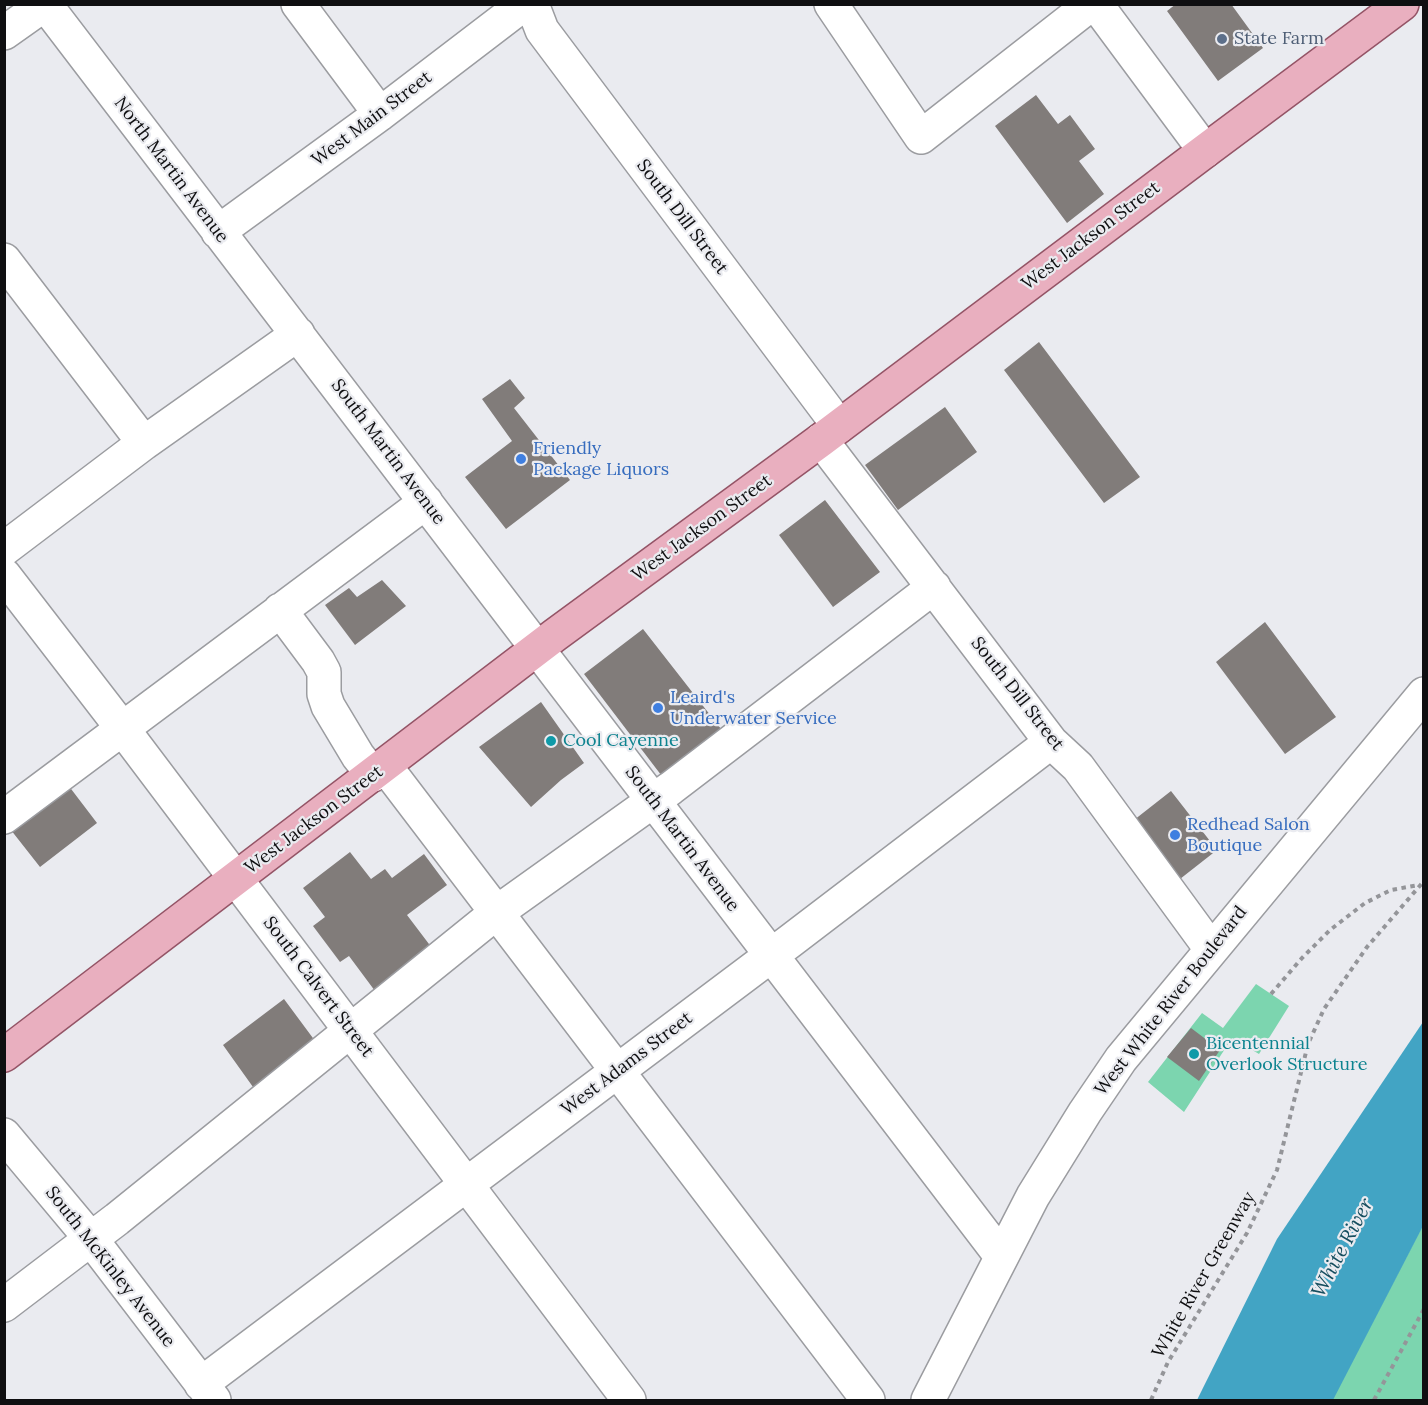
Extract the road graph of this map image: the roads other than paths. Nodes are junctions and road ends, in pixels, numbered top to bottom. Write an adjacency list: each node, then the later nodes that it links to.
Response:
1 (45, 4): 9 (street); 12 (street, North Martin Avenue)
2 (298, 4): 10 (street)
3 (524, 4): 10 (street, West Main Street)
4 (532, 4): 15 (street, South Dill Street)
5 (831, 4): 6 (street)
6 (1091, 4)
7 (1096, 4): 11 (street)
8 (1402, 4): 11 (main road, West Jackson Street)
9 (4, 33)
10 (380, 114): 12 (street, West Main Street)
11 (1205, 151): 15 (main road, West Jackson Street)
12 (218, 232): 14 (street, North Martin Avenue)
13 (4, 260): 16 (street)
14 (298, 334): 16 (street); 17 (street, South Martin Avenue)
15 (830, 433): 20 (street, South Dill Street); 22 (main road, West Jackson Street)
16 (144, 443): 18 (street)
17 (426, 501): 21 (street); 22 (street, South Martin Avenue)
18 (4, 549)
19 (4, 574): 24 (street, South Calvert Street)
20 (934, 587): 25 (street, South Dill Street); 27 (street)
21 (280, 610): 24 (street); 26 (street)
22 (538, 648): 26 (main road, West Jackson Street); 27 (street, South Martin Avenue)
23 (1424, 694): 31 (street, West White River Boulevard)
24 (122, 728): 28 (street); 29 (street, South Calvert Street)
25 (1052, 742): 31 (street, South Dill Street); 32 (street, West Adams Street)
26 (379, 770): 29 (main road, West Jackson Street); 30 (street)
27 (653, 802): 30 (street); 32 (street, South Martin Avenue)
28 (4, 816)
29 (236, 879): 33 (street, South Calvert Street); 34 (main road, West Jackson Street)
30 (496, 913): 33 (street); 35 (street)
31 (1211, 949): 39 (street, West White River Boulevard)
32 (771, 955): 35 (street, West Adams Street); 39 (street, South Martin Avenue)
33 (351, 1030): 37 (street, South Calvert Street); 38 (street)
34 (4, 1055)
35 (616, 1072): 37 (street, West Adams Street); 43 (street)
36 (4, 1135): 38 (street, South McKinley Avenue)
37 (467, 1185): 41 (street, West Adams Street); 42 (street, South Calvert Street)
38 (91, 1239): 40 (street); 41 (street, South McKinley Avenue)
39 (1001, 1256): 44 (street, West White River Boulevard)
40 (4, 1305)
41 (208, 1392)
42 (629, 1401)
43 (868, 1401)
44 (928, 1401)

